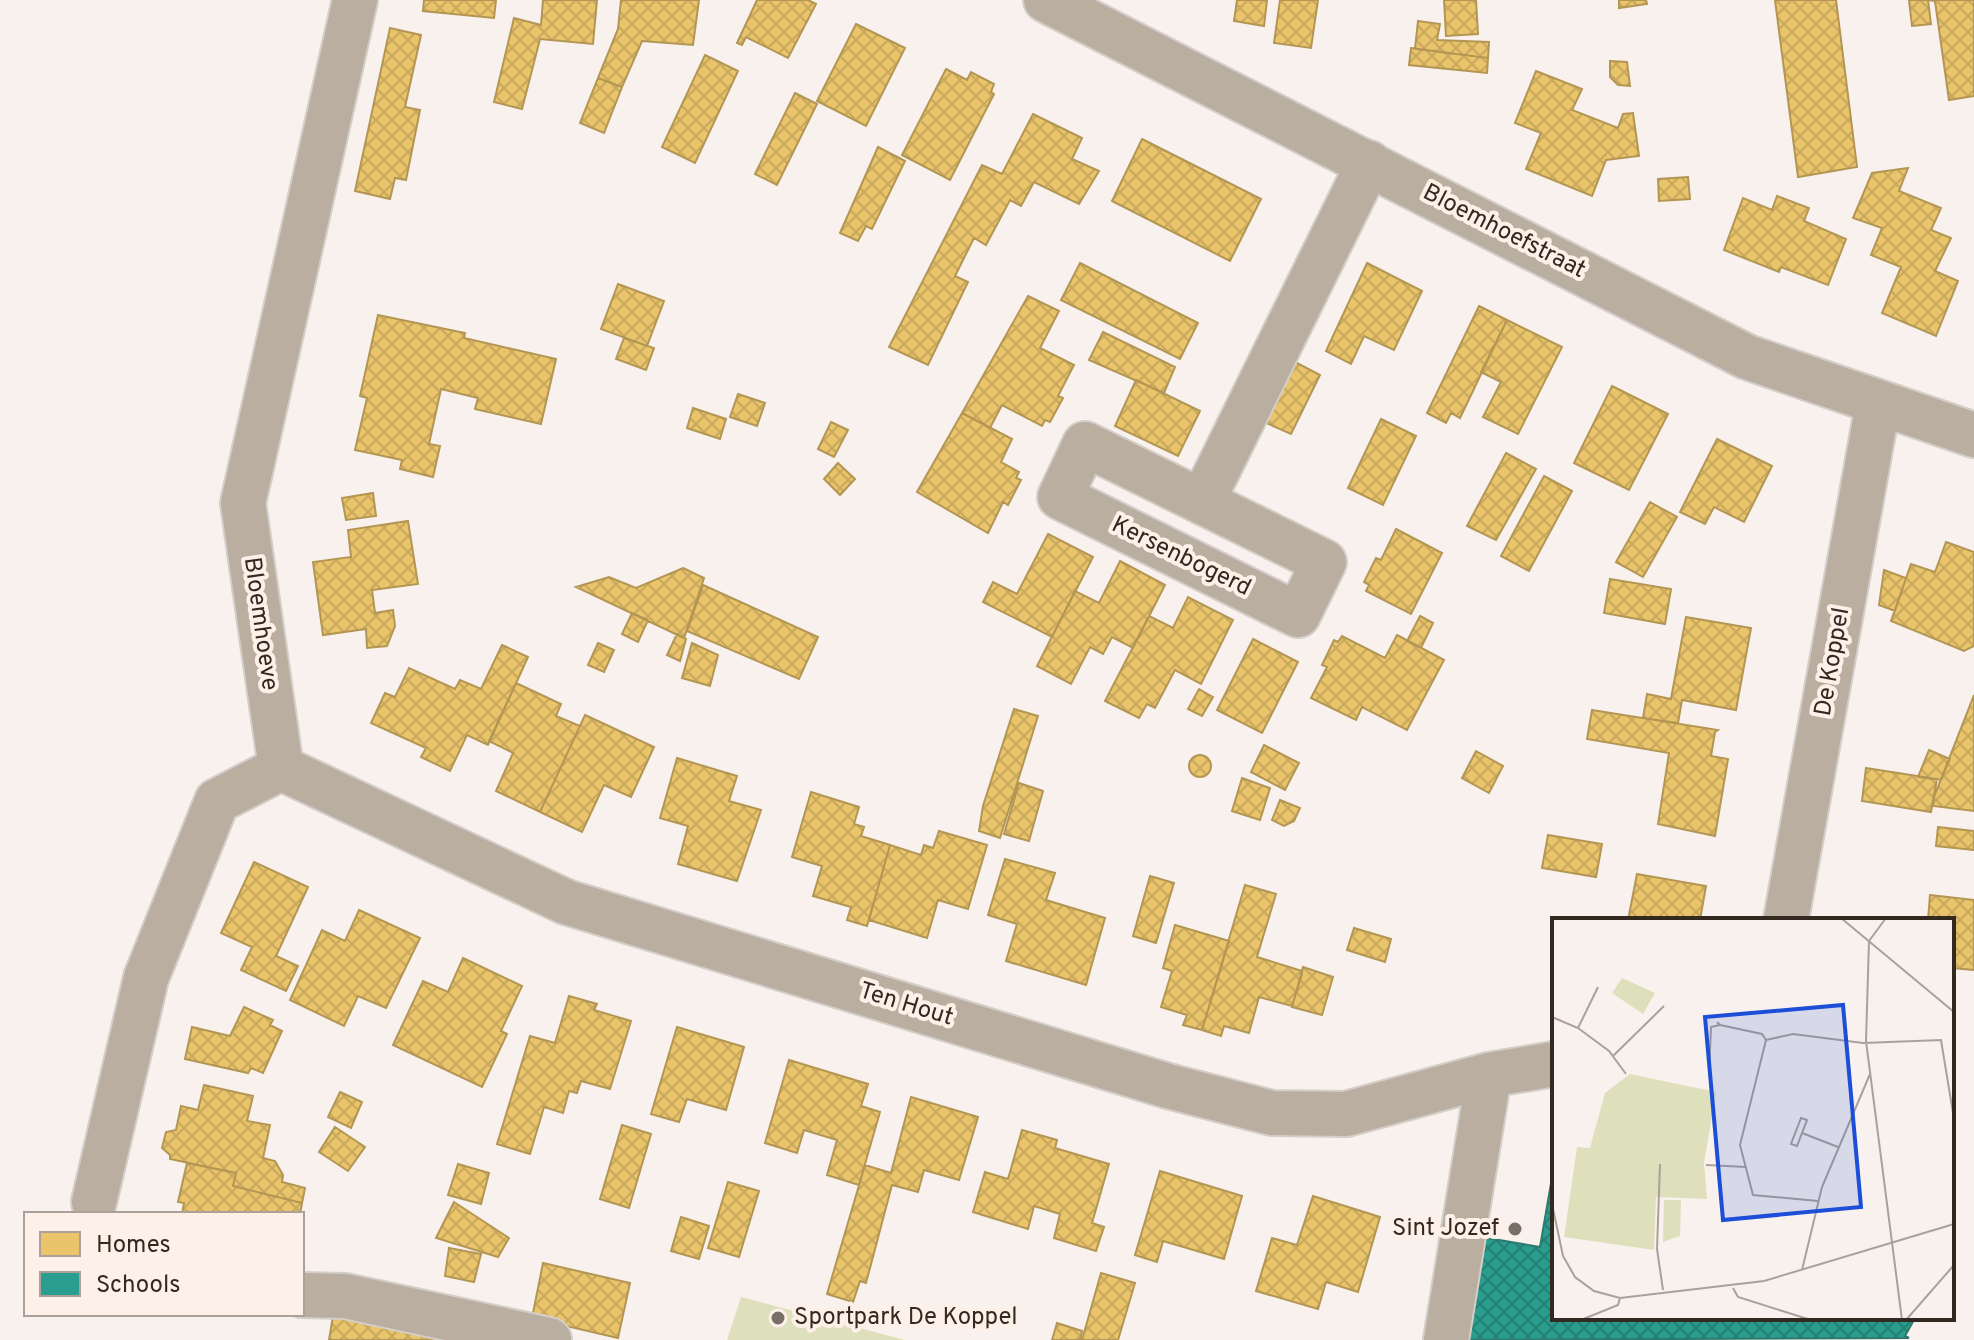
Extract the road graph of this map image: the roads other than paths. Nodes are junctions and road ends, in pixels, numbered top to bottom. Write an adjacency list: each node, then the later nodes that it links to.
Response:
1 (355, 0): 7 (street, Bloemhoeve)
2 (1046, 0): 3 (street, Bloemhoefstraat)
3 (1369, 163): 4 (street, Bloemhoefstraat); 6 (street)
4 (1878, 404): 5 (street, Bloemhoefstraat); 8 (street, De Koppel)
5 (1974, 435)
6 (1202, 502): 6 (street, Kersenbogerd)
7 (281, 768): 10 (street, Ten Hout); 11 (street)
8 (1786, 918)
9 (1552, 1064): 10 (street, Ten Hout)
10 (1489, 1075): 14 (street)
11 (89, 1210)
12 (304, 1295): 13 (street)
13 (549, 1340)
14 (1446, 1340)

